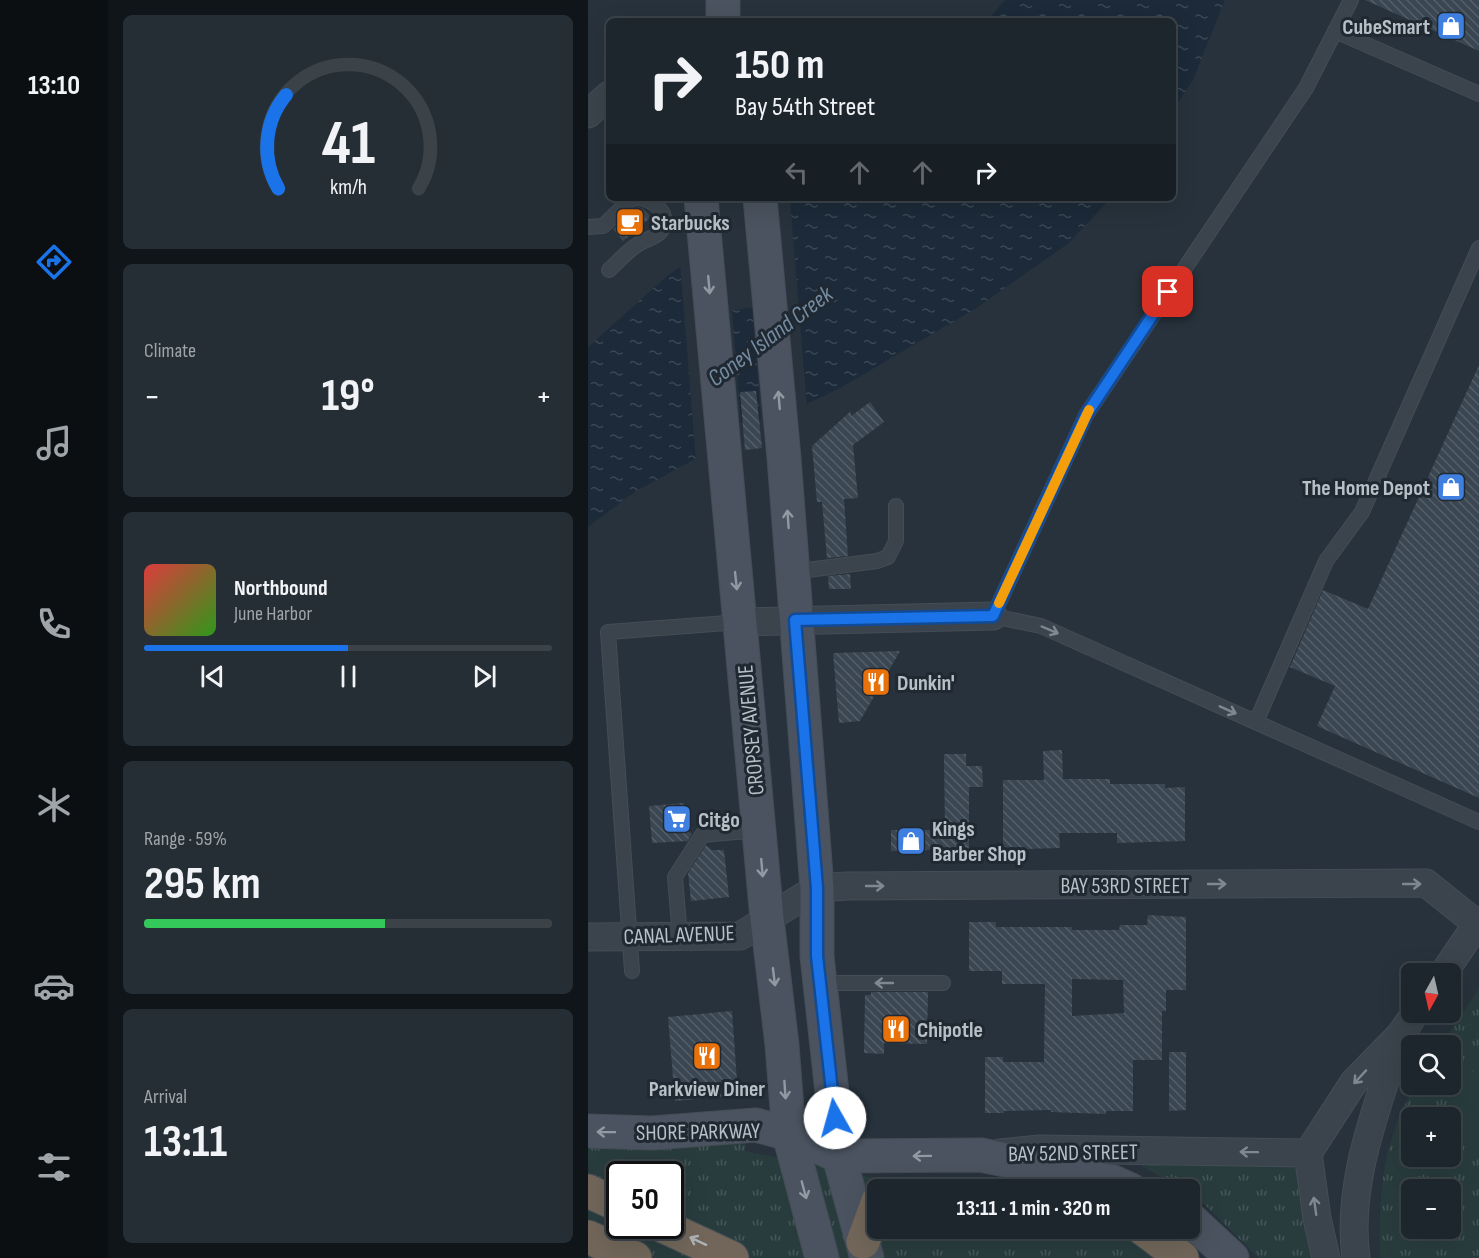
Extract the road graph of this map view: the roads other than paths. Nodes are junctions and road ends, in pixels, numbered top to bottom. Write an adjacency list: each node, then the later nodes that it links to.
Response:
1 (723, 0): 3 (main road)
2 (1351, 0): 4 (lane)
3 (723, 18)
4 (1335, 31): 5 (lane); 17 (lane)
5 (1479, 94)
6 (606, 98): 7 (street)
7 (588, 114)
8 (629, 201): 12 (lane)
9 (652, 201): 14 (lane)
10 (760, 201): 16 (main road, one-way to 10)
11 (702, 212): 19 (main road, CROPSEY AVENUE, one-way to 19)
12 (588, 227)
13 (1479, 248): 20 (lane)
14 (609, 270)
15 (896, 506): 16 (lane)
16 (792, 572): 18 (main road)
17 (993, 616): 18 (street); 20 (lane, one-way to 20)
18 (795, 620): 19 (street); 23 (main road)
19 (740, 622): 22 (main road, CROPSEY AVENUE); 27 (lane)
20 (1256, 722): 21 (lane)
21 (1479, 822)
22 (759, 830): 24 (main road, CROPSEY AVENUE, one-way to 24); 28 (lane)
23 (817, 888): 24 (street, BAY 53RD STREET); 25 (street, BAY 53RD STREET, one-way to 25); 31 (main road)
24 (767, 919): 28 (street, CANAL AVENUE); 36 (main road, CROPSEY AVENUE, one-way to 36)
25 (1478, 923): 29 (street)
26 (588, 937): 27 (street, CANAL AVENUE)
27 (630, 937): 28 (street, CANAL AVENUE); 30 (lane)
28 (680, 937)
29 (1451, 963)
30 (632, 970)
31 (820, 983): 32 (lane, one-way to 31); 39 (main road)
32 (943, 983)
33 (1408, 1023): 34 (street)
34 (1400, 1035): 37 (street, one-way to 37); 54 (street)
35 (588, 1131): 36 (main road, SHORE PARKWAY, one-way to 35)
36 (789, 1134): 39 (main road, SHORE PARKWAY); 48 (main road, CROPSEY AVENUE, one-way to 48)
37 (1308, 1152): 38 (street, BAY 52ND STREET, one-way to 38); 53 (street, one-way to 37)
38 (981, 1155): 39 (main road, BAY 52ND STREET, one-way to 39); 40 (main road)
39 (839, 1156): 47 (main road)
40 (1098, 1179)
41 (588, 1191): 42 (highway)
42 (606, 1199)
43 (1200, 1228): 52 (main road)
44 (588, 1236): 49 (highway)
45 (684, 1236): 50 (highway, one-way to 45)
46 (1157, 1239): 51 (highway)
47 (865, 1250)
48 (821, 1252)
49 (635, 1258)
50 (732, 1258)
51 (1182, 1258)
52 (1233, 1258)
53 (1326, 1258)
54 (1356, 1258)

